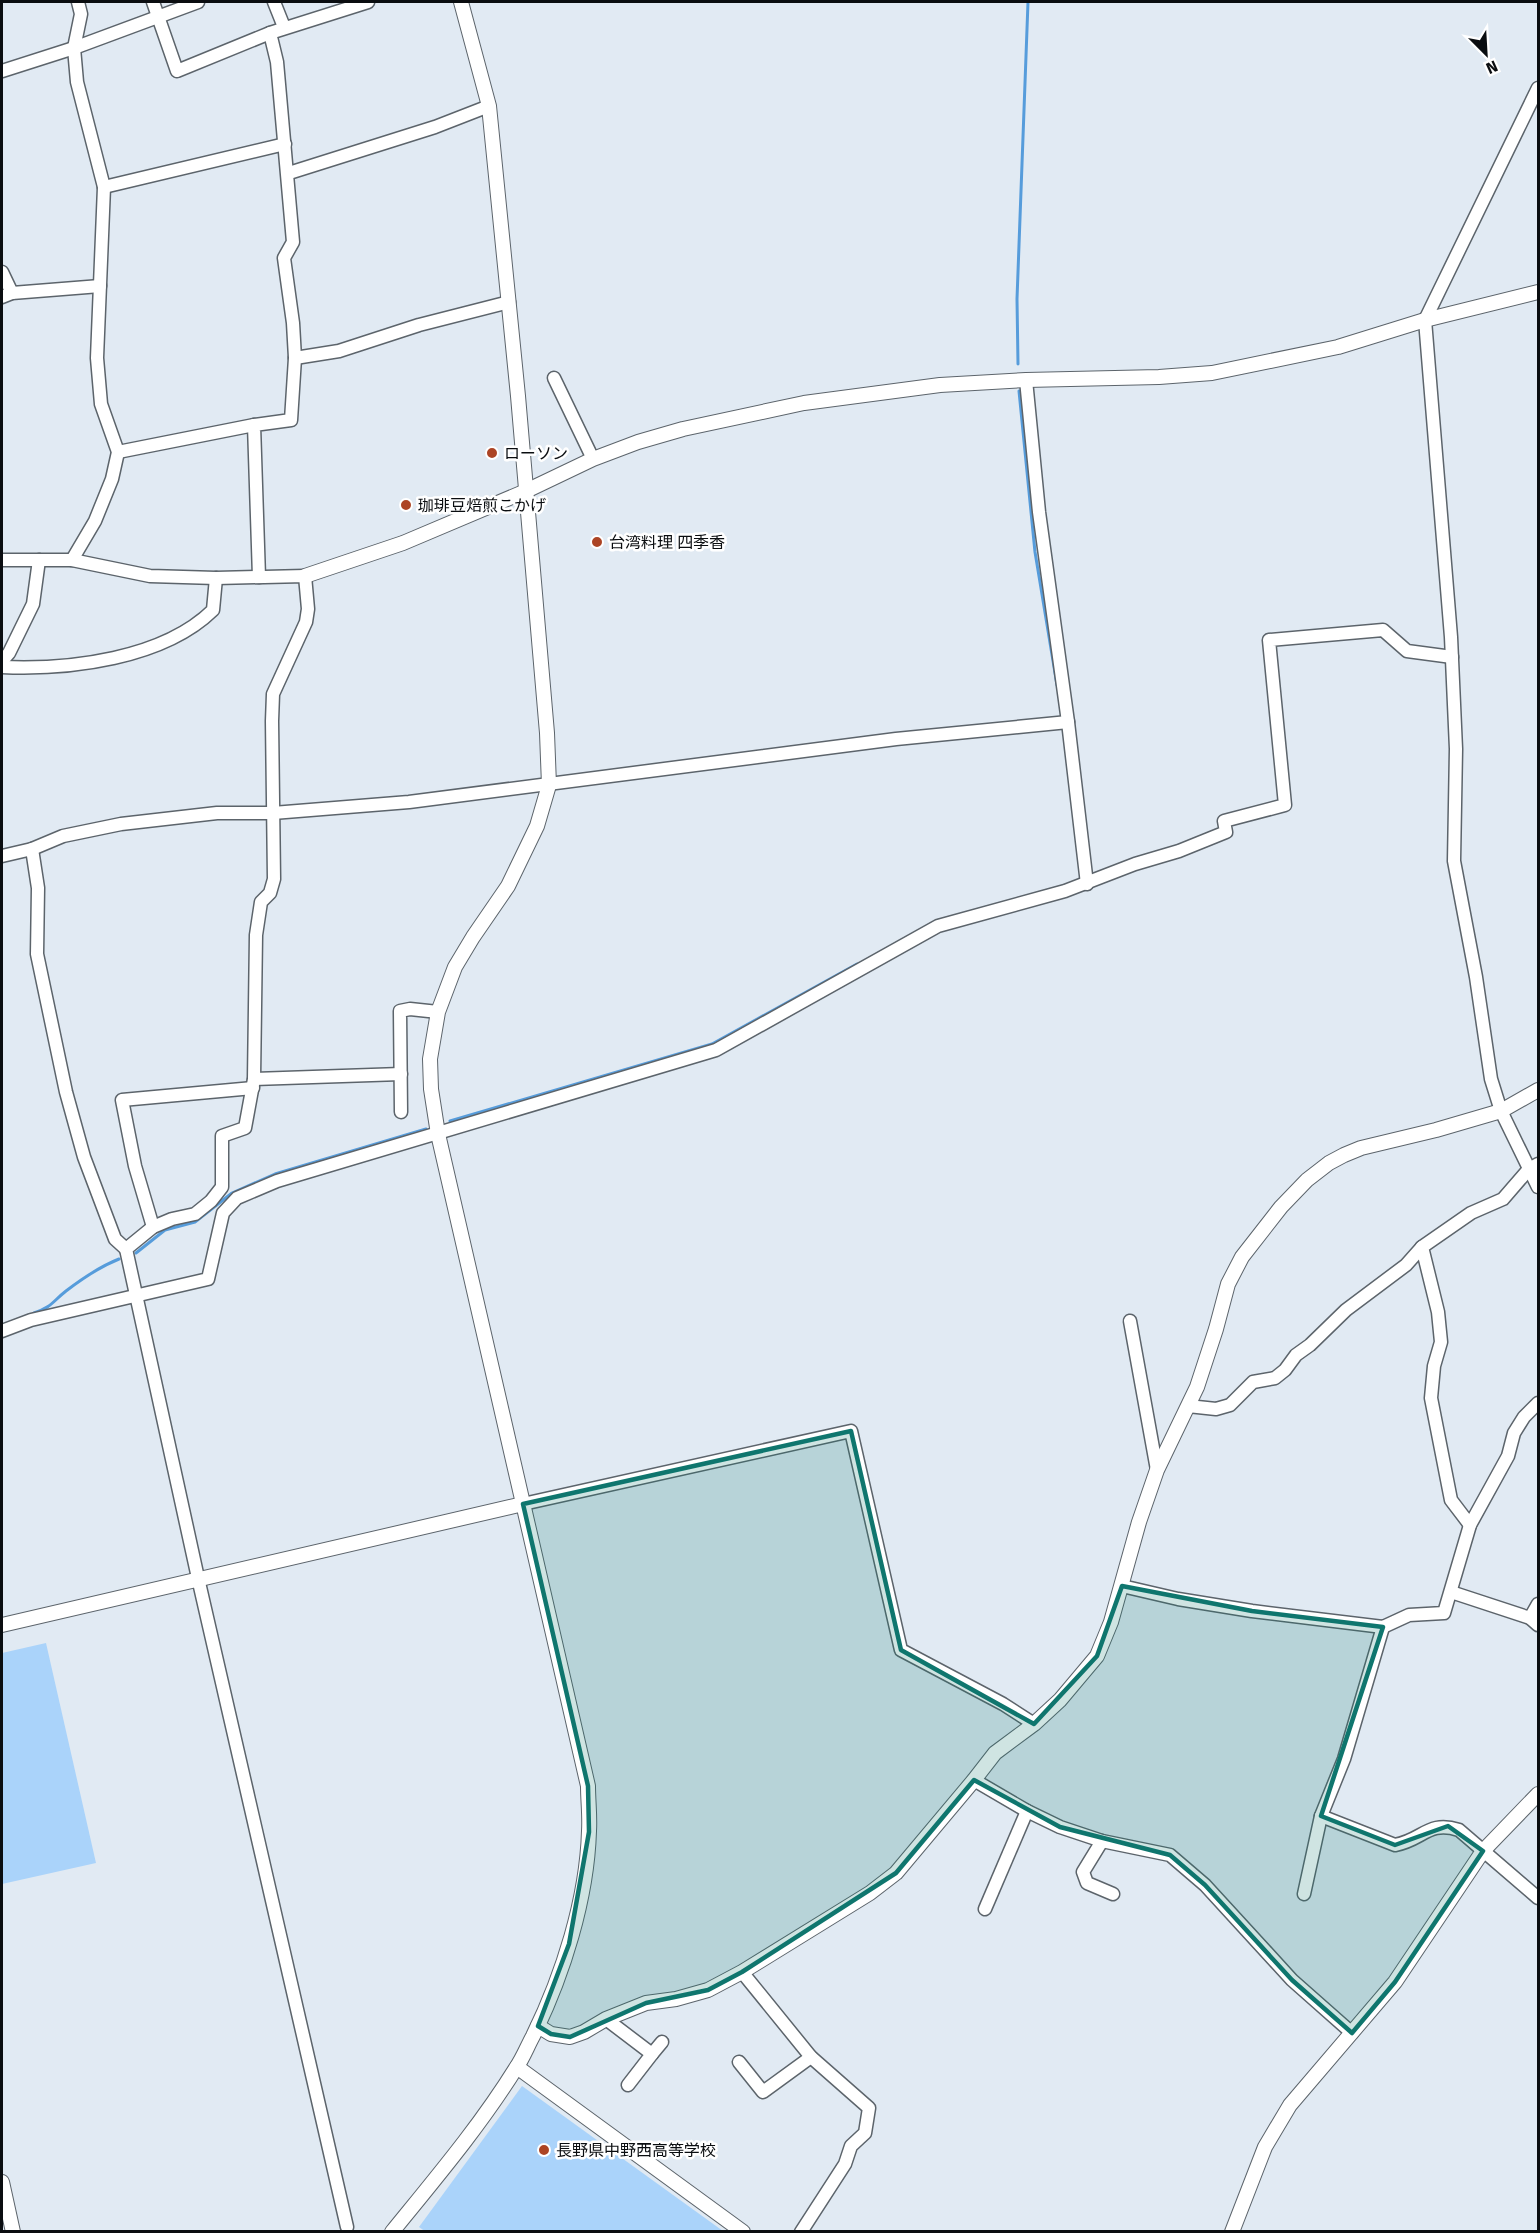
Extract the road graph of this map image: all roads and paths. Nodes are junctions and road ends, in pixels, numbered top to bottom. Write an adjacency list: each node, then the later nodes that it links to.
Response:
1 (78, 2): 10 (street)
2 (153, 2): 7 (street)
3 (198, 2): 7 (street)
4 (274, 2): 8 (street)
5 (368, 2): 8 (street)
6 (461, 2): 13 (street)
7 (159, 17): 9 (street); 10 (street)
8 (284, 27): 9 (street)
9 (270, 33): 14 (street)
10 (74, 48): 11 (street); 16 (street)
11 (2, 71)
12 (1539, 88): 22 (street)
13 (489, 106): 15 (street); 21 (street)
14 (285, 144): 15 (street); 16 (street)
15 (289, 173): 23 (street)
16 (104, 187): 18 (street)
17 (2, 272): 20 (street)
18 (100, 286): 20 (street); 27 (street)
19 (1539, 292): 22 (street)
20 (7, 295)
21 (509, 302): 23 (street); 29 (street)
22 (1425, 320): 25 (street); 36 (street)
23 (294, 358): 26 (street)
24 (554, 378): 28 (street)
25 (1026, 380): 28 (street); 39 (street)
26 (254, 425): 27 (street); 34 (street)
27 (118, 452): 32 (street)
28 (593, 459): 29 (street)
29 (526, 491): 33 (street); 40 (street)
30 (2, 560): 31 (street)
31 (39, 560): 32 (street); 37 (street)
32 (72, 561): 35 (street)
33 (305, 576): 34 (street); 41 (street)
34 (259, 577): 35 (street)
35 (216, 578): 38 (street)
36 (1452, 657): 44 (street); 49 (street)
37 (2, 661)
38 (2, 668)
39 (1068, 722): 40 (street); 44 (street)
40 (549, 785): 41 (street); 45 (street)
41 (273, 813): 42 (street); 47 (street)
42 (32, 849): 43 (street); 56 (street)
43 (2, 856)
44 (1087, 884): 51 (street)
45 (438, 1012): 46 (street); 51 (street)
46 (401, 1074): 47 (street); 50 (street)
47 (253, 1083): 54 (street); 54 (street)
48 (1539, 1090): 49 (street)
49 (1501, 1111): 52 (street); 61 (street)
50 (401, 1112)
51 (438, 1134): 57 (street); 63 (street)
52 (1534, 1167): 53 (street); 55 (street)
53 (1539, 1187)
54 (153, 1227): 56 (street)
55 (1422, 1247): 61 (street); 64 (street)
56 (126, 1249): 57 (street)
57 (136, 1295): 59 (street); 65 (street)
58 (1130, 1321): 62 (street)
59 (2, 1331)
60 (1539, 1403): 64 (street)
61 (1188, 1406): 62 (street)
62 (1157, 1470): 66 (street)
63 (523, 1504): 65 (street); 72 (street); 85 (street)
64 (1470, 1525): 67 (street)
65 (198, 1578): 70 (street); 94 (street)
66 (1122, 1586): 71 (street); 72 (street)
67 (1451, 1592): 69 (street); 71 (street)
68 (1539, 1604): 69 (street)
69 (1534, 1622)
70 (2, 1625)
71 (1383, 1627): 76 (street)
72 (1034, 1724): 73 (street)
73 (974, 1780): 75 (street); 83 (street)
74 (1539, 1794): 78 (street)
75 (1028, 1811): 77 (street); 82 (street)
76 (1321, 1816): 78 (street); 80 (street)
77 (1102, 1841): 79 (street); 86 (street)
78 (1483, 1851): 81 (street); 86 (street)
79 (1113, 1894)
80 (1304, 1894)
81 (1539, 1898)
82 (985, 1909)
83 (741, 1972): 84 (street); 89 (street)
84 (606, 2019): 85 (street); 88 (street)
85 (538, 2026): 91 (street)
86 (1352, 2033): 99 (street)
87 (662, 2042): 88 (street)
88 (652, 2054): 92 (street)
89 (810, 2057): 90 (street); 98 (street)
90 (739, 2062)
91 (517, 2067): 96 (street); 97 (street)
92 (628, 2085)
93 (2, 2182): 95 (street)
94 (345, 2230)
95 (13, 2232)
96 (392, 2232)
97 (743, 2232)
98 (801, 2232)
99 (1232, 2232)

